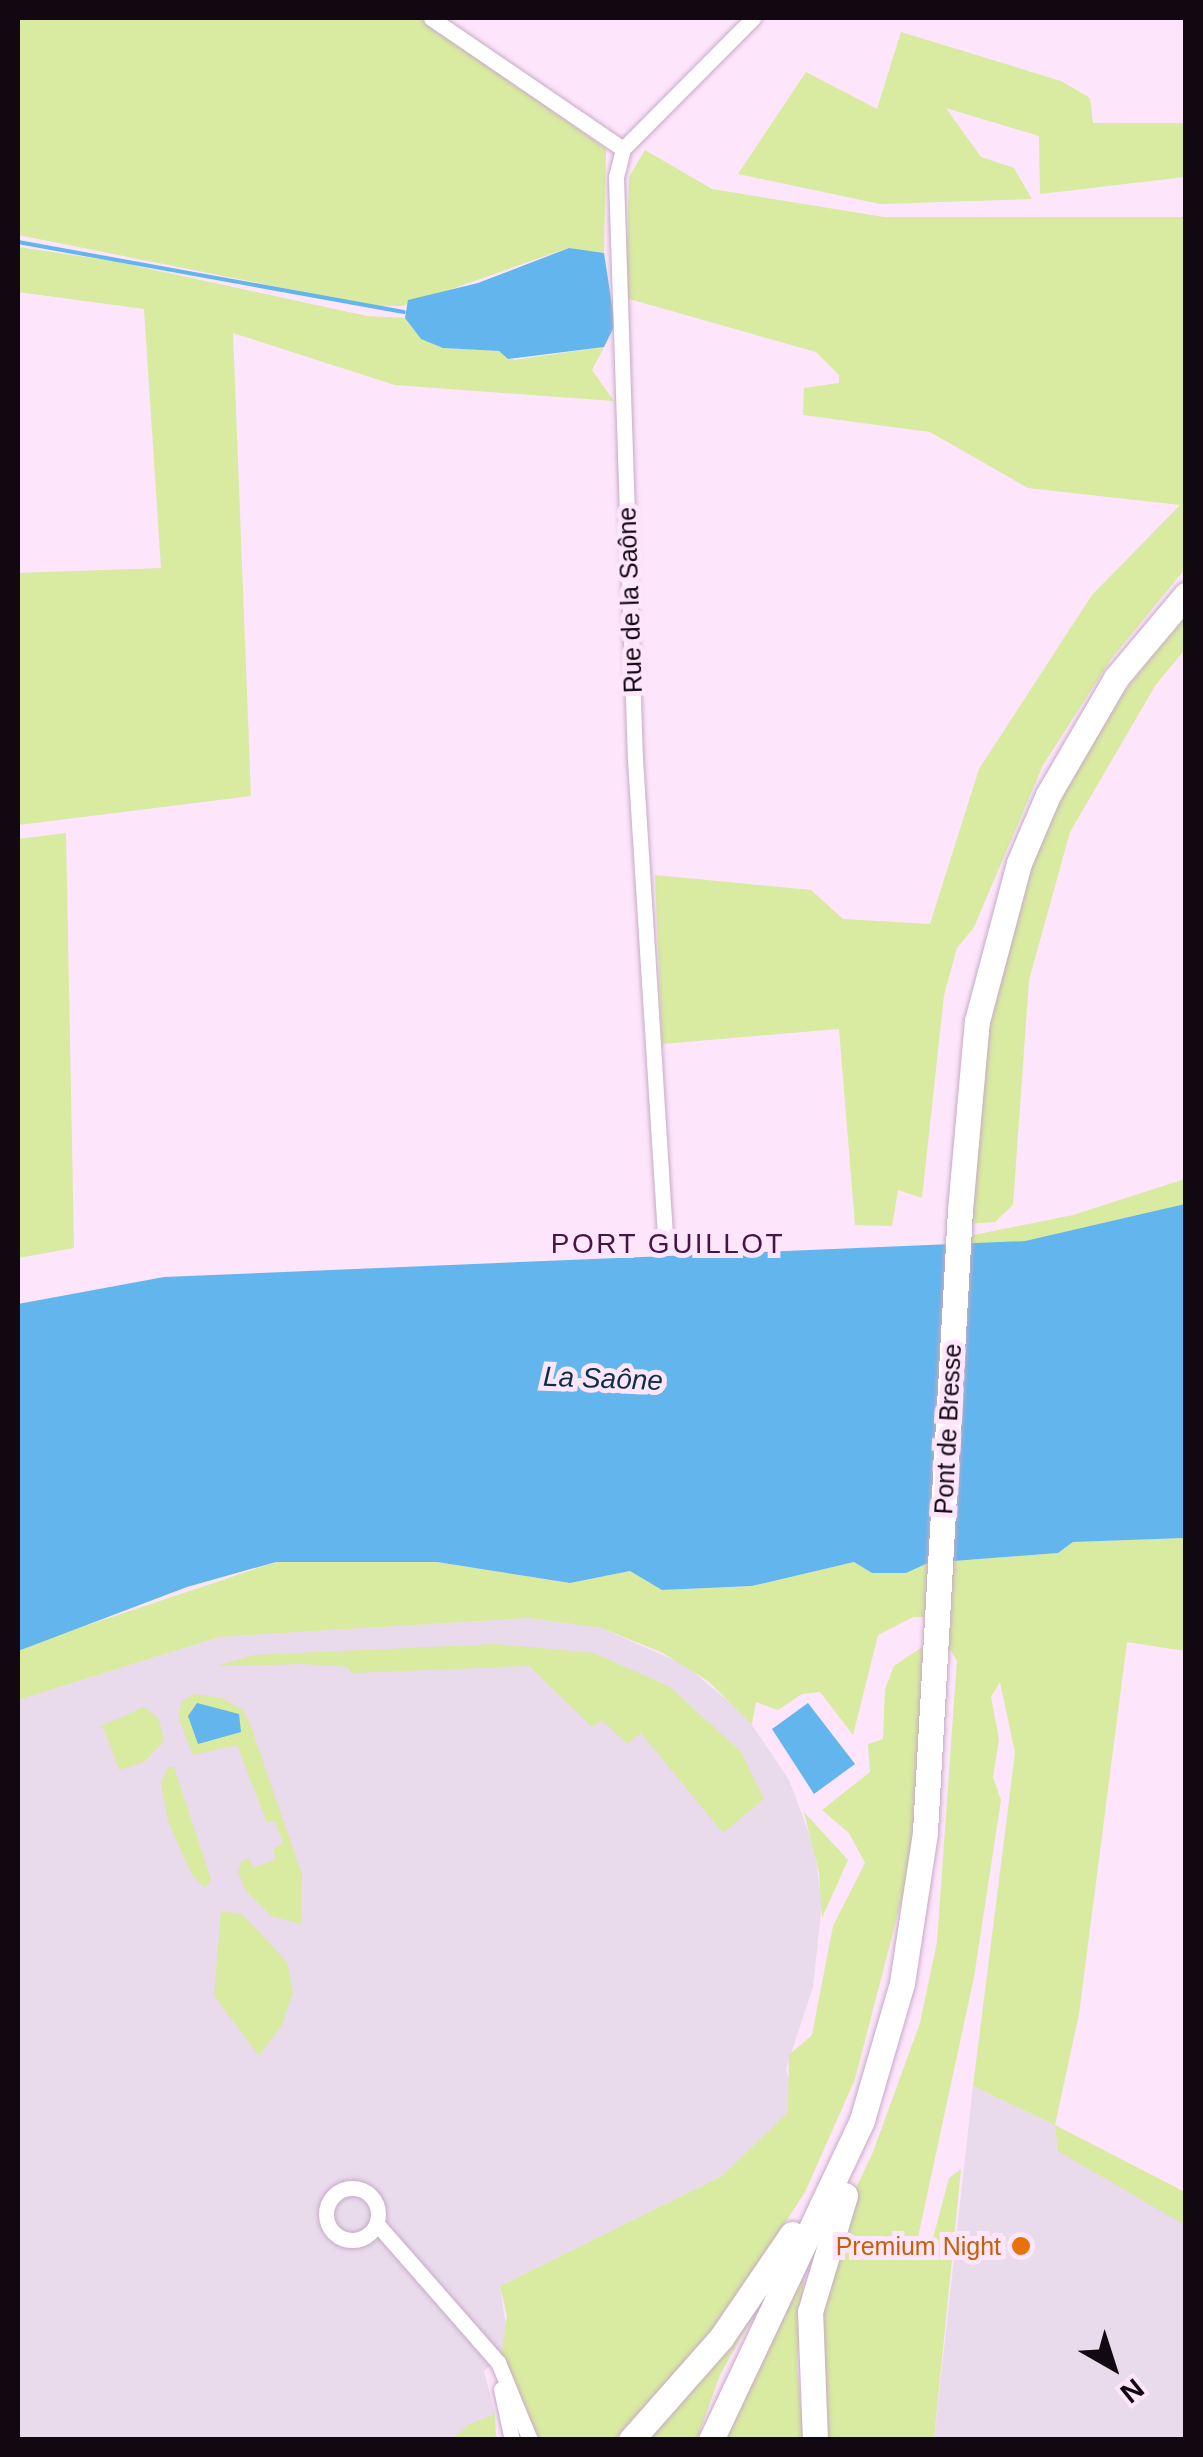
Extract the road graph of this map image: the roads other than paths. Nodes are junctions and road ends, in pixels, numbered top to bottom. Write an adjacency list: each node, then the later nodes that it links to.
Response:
1 (431, 18): 3 (street)
2 (753, 18): 3 (street)
3 (623, 149): 5 (street, Rue de la Saône)
4 (1186, 595): 6 (main road, Pont de Bresse)
5 (665, 1236)
6 (902, 1982): 7 (main road); 12 (main road)
7 (887, 2050): 13 (main road); 14 (main road)
8 (377, 2224): 9 (street)
9 (486, 2348): 10 (street); 11 (street)
10 (512, 2440)
11 (530, 2440)
12 (631, 2440)
13 (711, 2440)
14 (815, 2440)

